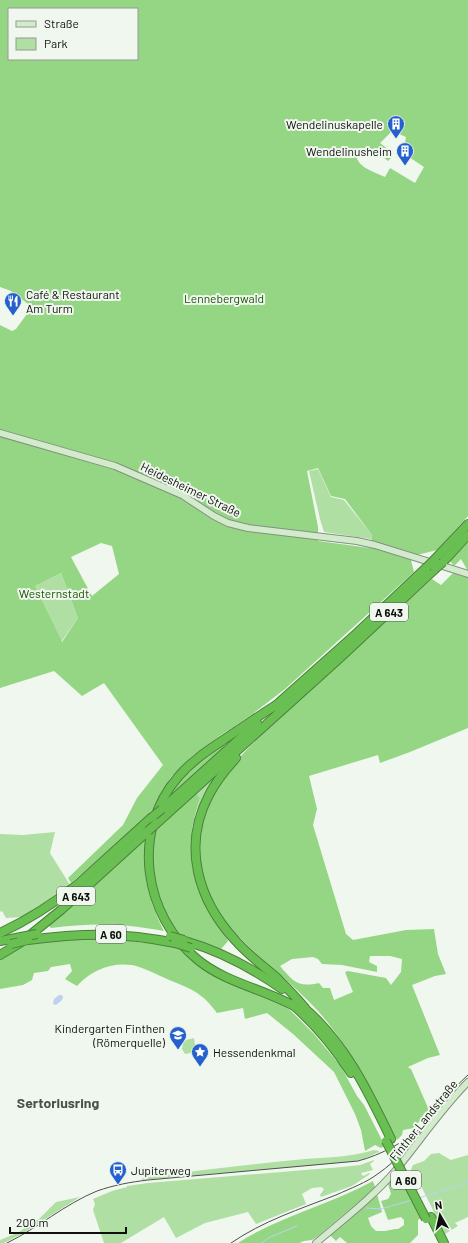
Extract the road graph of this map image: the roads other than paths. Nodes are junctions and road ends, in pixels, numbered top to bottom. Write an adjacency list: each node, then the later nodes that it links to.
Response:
1 (0, 433): 6 (main road, Heidesheimer Straße)
2 (468, 524): 4 (highway, A 643)
3 (468, 535): 4 (highway, A 643)
4 (439, 561): 5 (highway, A 643, bridge)
5 (431, 568): 7 (highway, A 643); 8 (highway, A 643)
6 (468, 574)
7 (278, 704): 9 (highway, A 643, bridge); 15 (highway)
8 (258, 731): 9 (highway, A 643); 16 (highway)
9 (154, 821): 10 (highway, A 643); 14 (highway, A 643, bridge)
10 (0, 933)
11 (25, 939): 12 (highway, A 60); 13 (highway, A 60, bridge); 15 (highway, A 60, bridge); 16 (highway, A 60, bridge)
12 (0, 941)
13 (0, 946)
14 (0, 955)
15 (296, 1007): 18 (highway, A 60)
16 (305, 1008): 18 (highway, A 60)
17 (468, 1082): 20 (main road, Finther Landstraße)
18 (389, 1140): 19 (highway, A 60)
19 (429, 1218): 21 (highway, A 60); 22 (highway, A 60)
20 (316, 1243)
21 (438, 1243)
22 (444, 1243)

